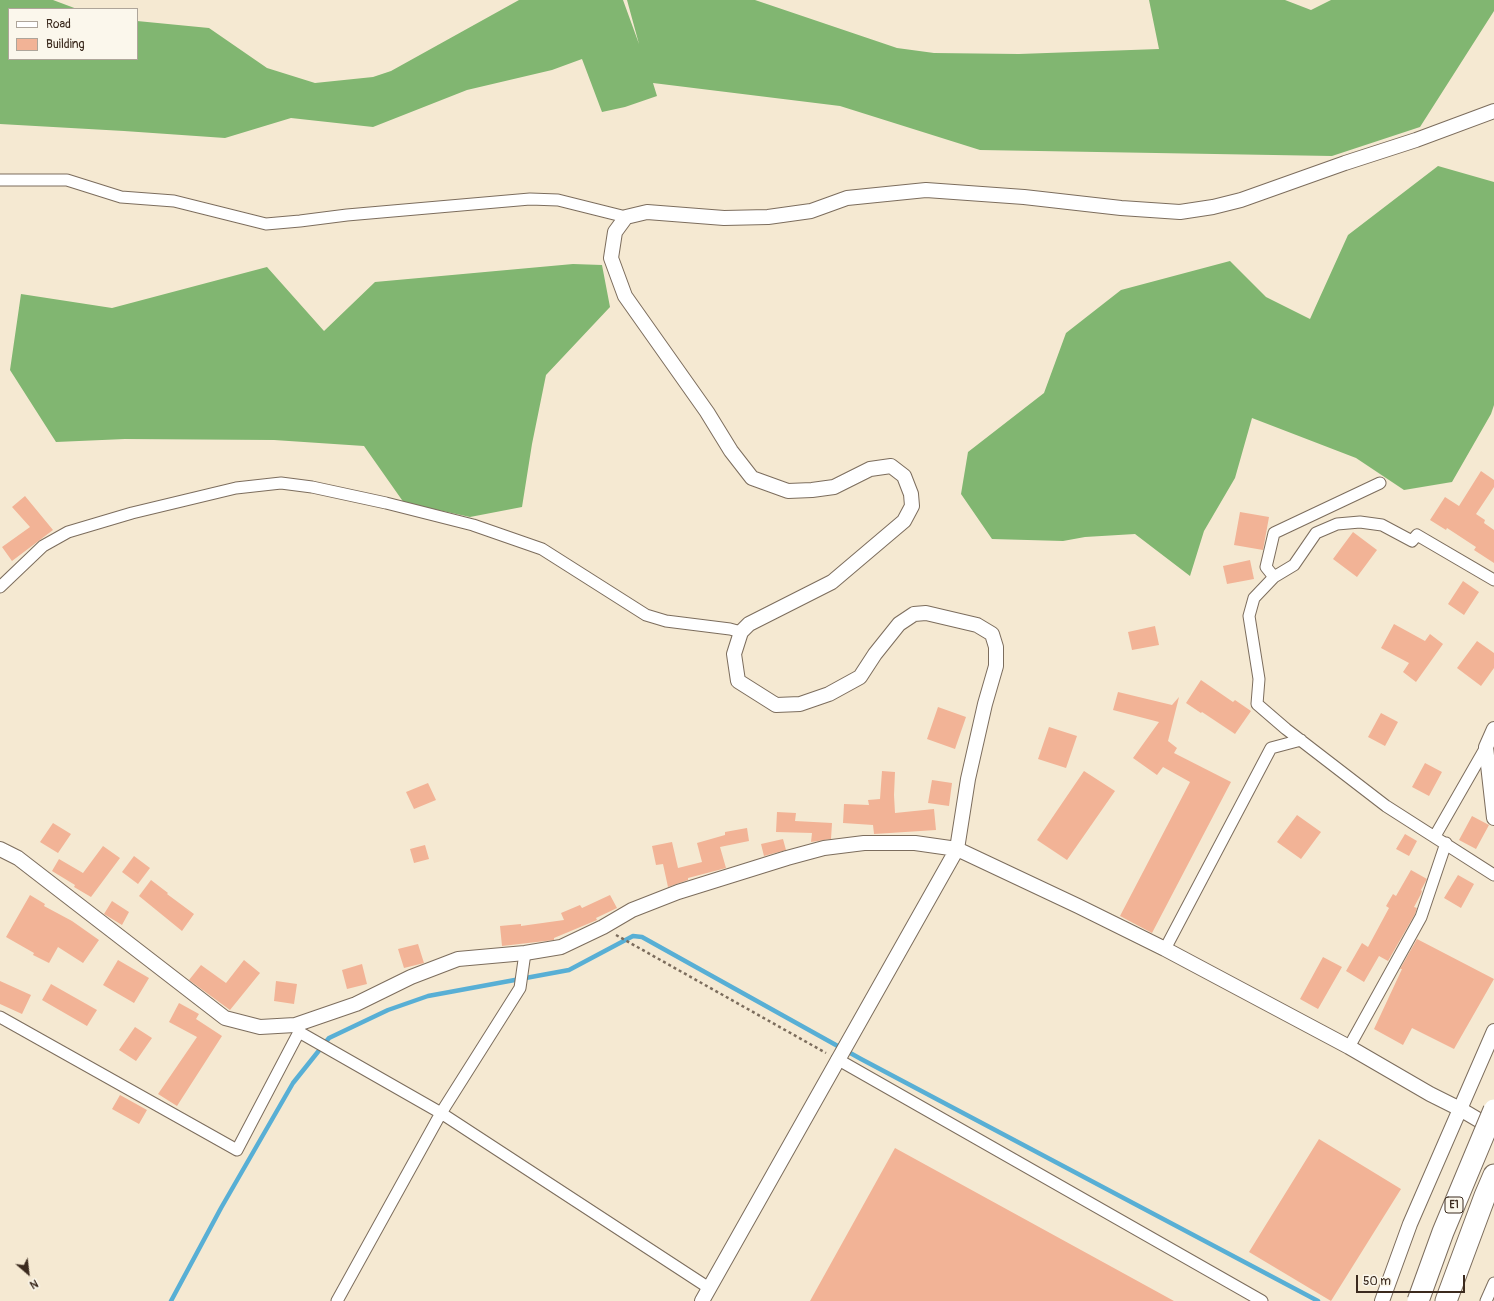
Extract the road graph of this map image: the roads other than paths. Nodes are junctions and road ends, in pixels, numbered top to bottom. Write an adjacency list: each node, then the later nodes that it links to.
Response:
1 (1494, 111): 3 (street)
2 (0, 180): 3 (street)
3 (626, 217): 8 (street)
4 (1380, 483): 5 (street)
5 (1274, 577): 6 (street); 10 (street)
6 (1494, 580)
7 (0, 587): 8 (street)
8 (741, 632): 15 (street)
9 (1494, 729): 11 (street)
10 (1301, 740): 13 (street); 18 (street)
11 (1486, 747): 12 (street); 13 (street)
12 (1494, 818)
13 (1435, 836): 14 (street)
14 (1446, 843): 17 (street); 23 (street)
15 (957, 848): 18 (street); 19 (street); 24 (street)
16 (0, 849): 21 (street)
17 (1494, 875)
18 (1165, 949): 23 (street)
19 (524, 958): 21 (street); 27 (street)
20 (0, 1017): 21 (street)
21 (297, 1028): 27 (street)
22 (1494, 1031): 25 (street)
23 (1349, 1047): 25 (street)
24 (838, 1058): 31 (street); 34 (street)
25 (1460, 1109): 28 (street); 35 (street)
26 (1494, 1110): 36 (highway, E1, bridge)
27 (442, 1113): 31 (street); 32 (street)
28 (1494, 1129)
29 (1494, 1175): 37 (highway, E1)
30 (1494, 1283): 38 (street)
31 (709, 1288): 33 (street)
32 (337, 1301)
33 (702, 1301)
34 (1262, 1301)
35 (1382, 1301)
36 (1418, 1301)
37 (1446, 1301)
38 (1486, 1301)

